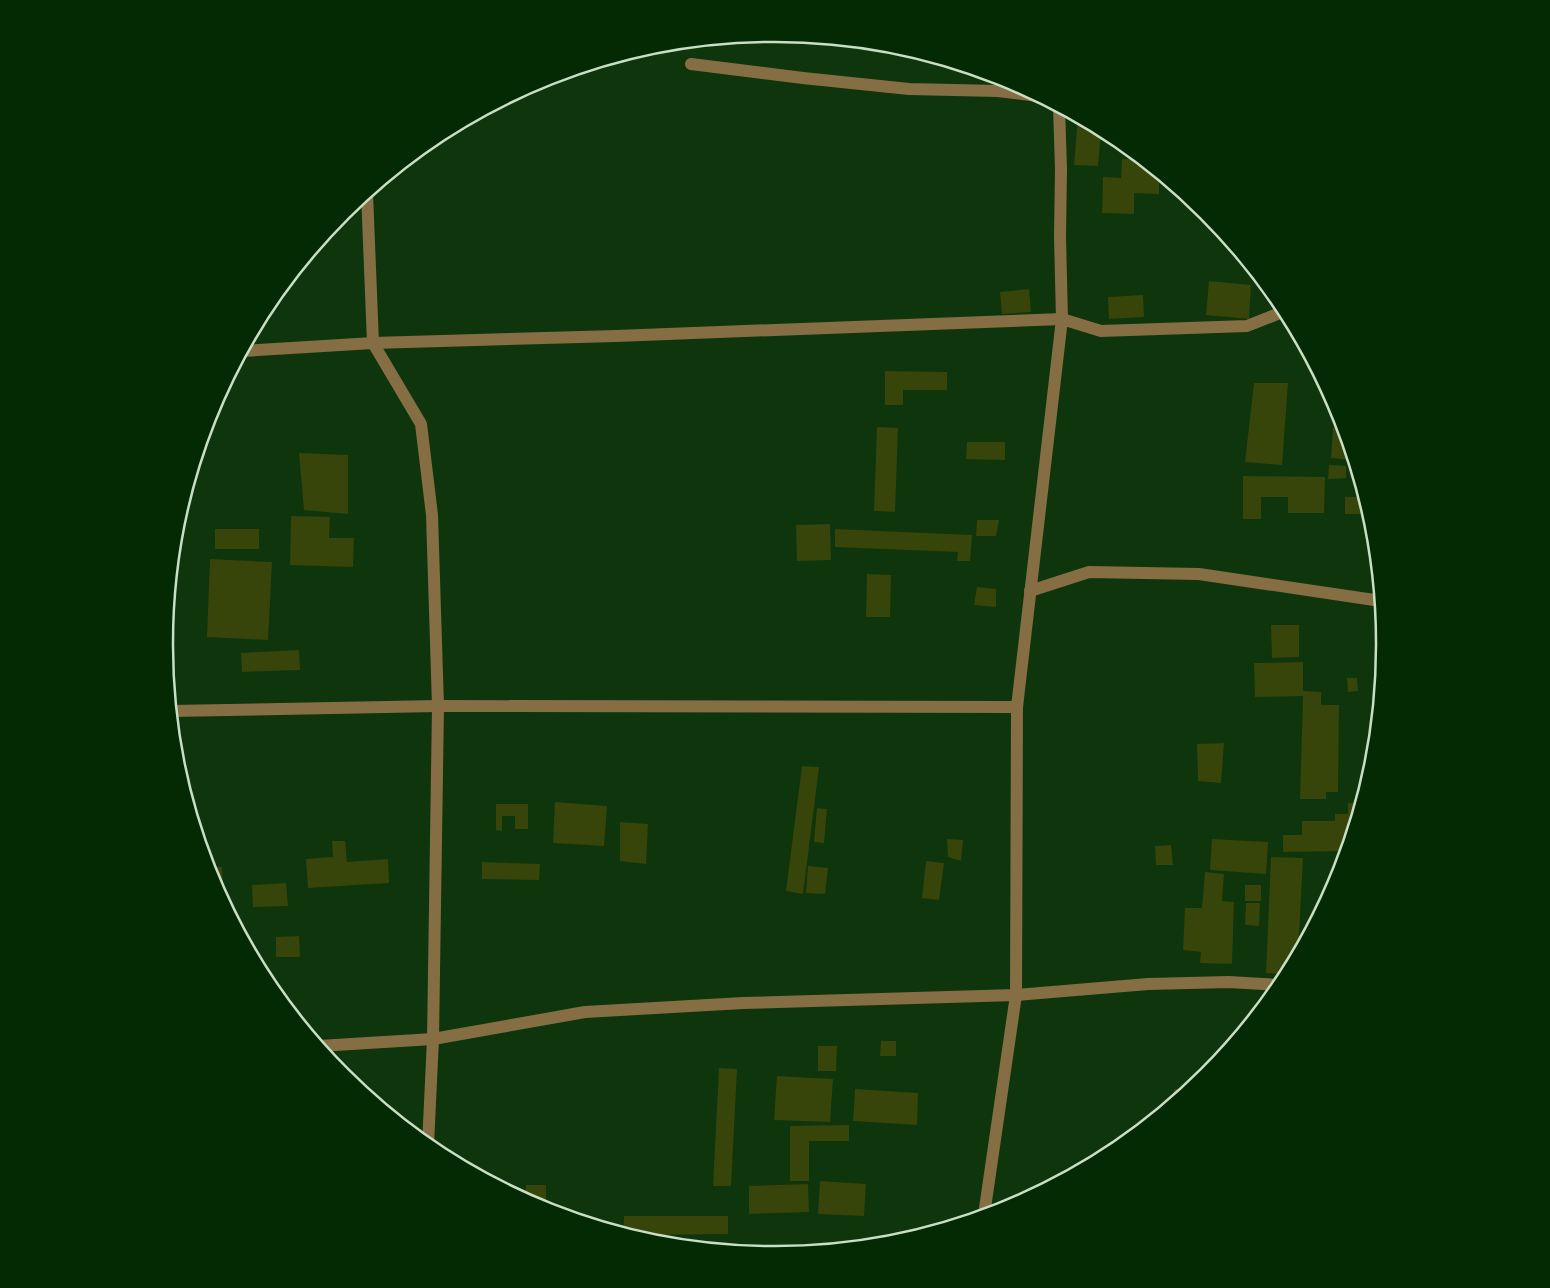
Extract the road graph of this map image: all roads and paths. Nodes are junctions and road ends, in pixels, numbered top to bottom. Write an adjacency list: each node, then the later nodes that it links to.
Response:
1 (691, 64): 2 (street)
2 (1016, 93)
3 (1059, 114): 6 (street)
4 (367, 202): 7 (street)
5 (1278, 314): 6 (street)
6 (1062, 319): 7 (street); 9 (street)
7 (373, 343): 8 (street); 11 (street)
8 (251, 350)
9 (1030, 591): 10 (street); 12 (street)
10 (1375, 600)
11 (438, 706): 12 (street); 13 (street); 16 (street)
12 (1017, 707): 15 (street)
13 (178, 711)
14 (1270, 985): 15 (street)
15 (1016, 995): 16 (street); 19 (street)
16 (433, 1039): 17 (street); 18 (street)
17 (327, 1045)
18 (428, 1135)
19 (985, 1208)

